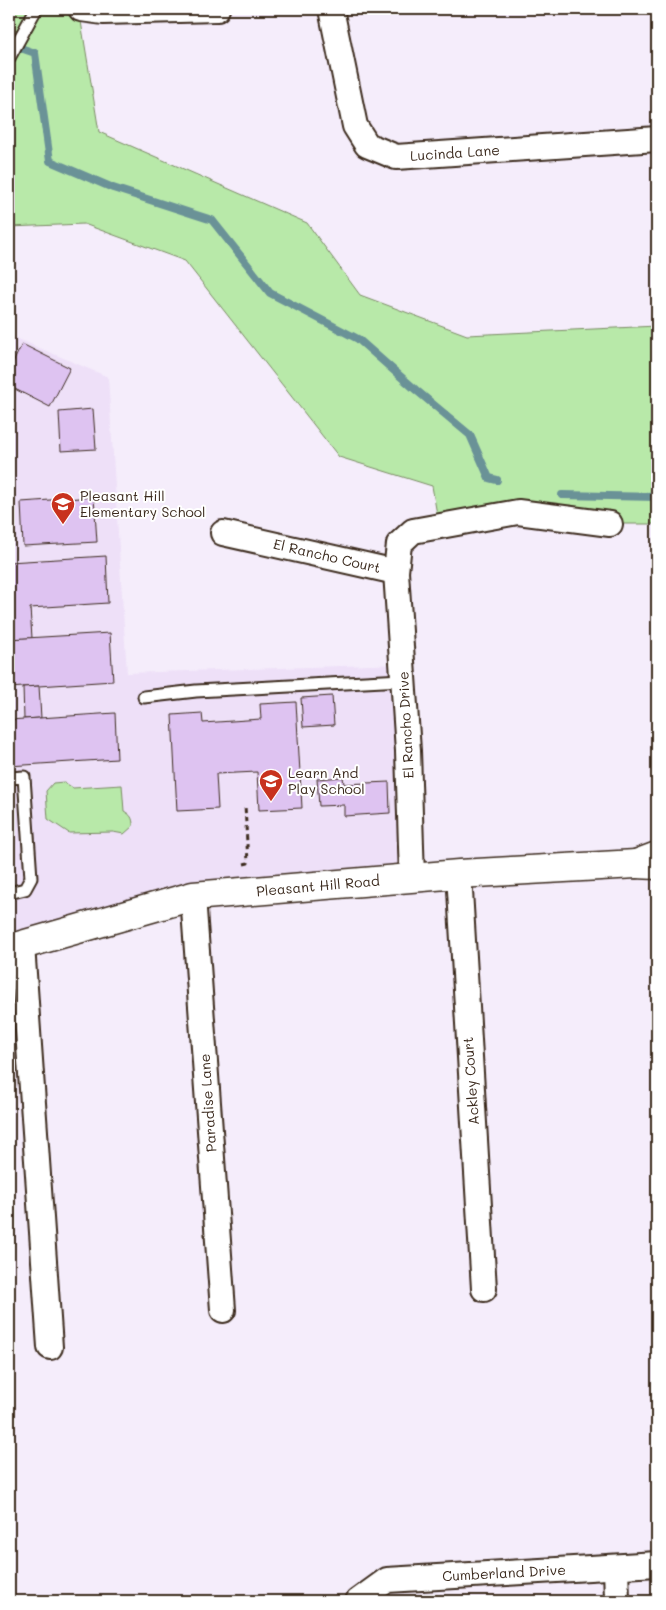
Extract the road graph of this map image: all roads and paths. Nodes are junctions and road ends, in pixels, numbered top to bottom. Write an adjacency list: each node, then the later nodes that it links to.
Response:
1 (36, 9): 5 (lane)
2 (81, 9): 3 (street)
3 (217, 9)
4 (330, 9): 6 (street, Lucinda Lane)
5 (9, 58)
6 (657, 140)
7 (610, 524): 9 (street, El Rancho Court)
8 (223, 533): 9 (street, El Rancho Court)
9 (396, 572): 10 (street, El Rancho Drive)
10 (402, 680): 11 (lane); 17 (street, El Rancho Drive)
11 (144, 697)
12 (9, 778): 18 (lane)
13 (245, 805): 15 (path)
14 (650, 862): 16 (street, Pleasant Hill Road)
15 (240, 864)
16 (459, 874): 17 (street, Pleasant Hill Road); 21 (street, Ackley Court)
17 (412, 878): 19 (street, Pleasant Hill Road)
18 (9, 893)
19 (193, 896): 20 (street, Pleasant Hill Road); 22 (street, Paradise Lane)
20 (15, 948): 23 (street)
21 (484, 1289)
22 (223, 1310)
23 (50, 1347)
24 (657, 1564): 25 (street, Cumberland Drive)
25 (616, 1567): 26 (street, Cumberland Drive); 27 (street)
26 (358, 1601)
27 (617, 1601)

